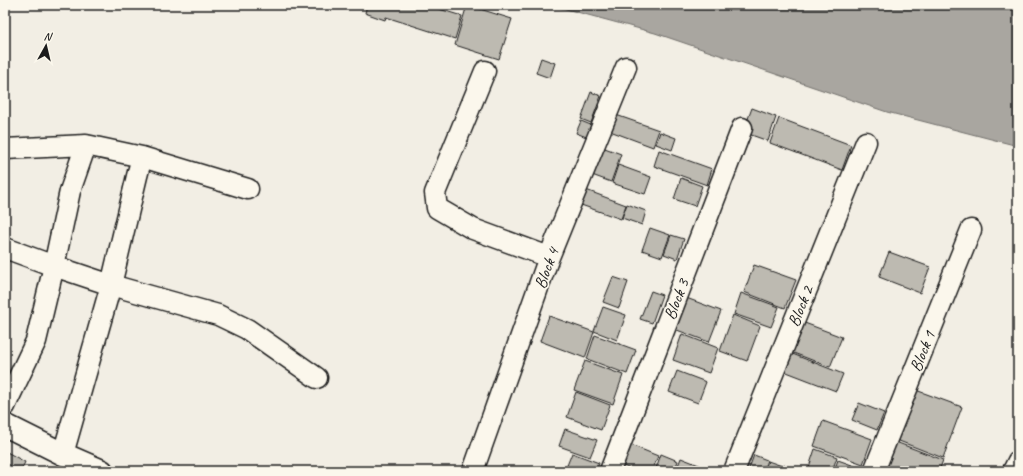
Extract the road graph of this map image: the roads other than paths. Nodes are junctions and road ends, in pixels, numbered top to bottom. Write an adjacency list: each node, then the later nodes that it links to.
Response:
1 (626, 67): 11 (street, Block 4)
2 (486, 71): 11 (street)
3 (742, 128): 21 (street, Block 3)
4 (866, 142): 22 (street, Block 2)
5 (86, 144): 6 (street); 7 (street); 12 (street)
6 (5, 149)
7 (142, 157): 8 (street); 13 (street)
8 (248, 189)
9 (971, 230): 23 (street, Block 1)
10 (5, 248): 12 (street)
11 (549, 257): 20 (street, Block 4)
12 (54, 266): 13 (street); 15 (street)
13 (110, 285): 14 (street); 17 (street)
14 (317, 378)
15 (5, 406)
16 (5, 425): 17 (street)
17 (63, 454): 19 (street)
18 (1018, 461): 24 (street)
19 (100, 471)
20 (473, 471)
21 (610, 471)
22 (734, 471)
23 (874, 471)
24 (1013, 471)

